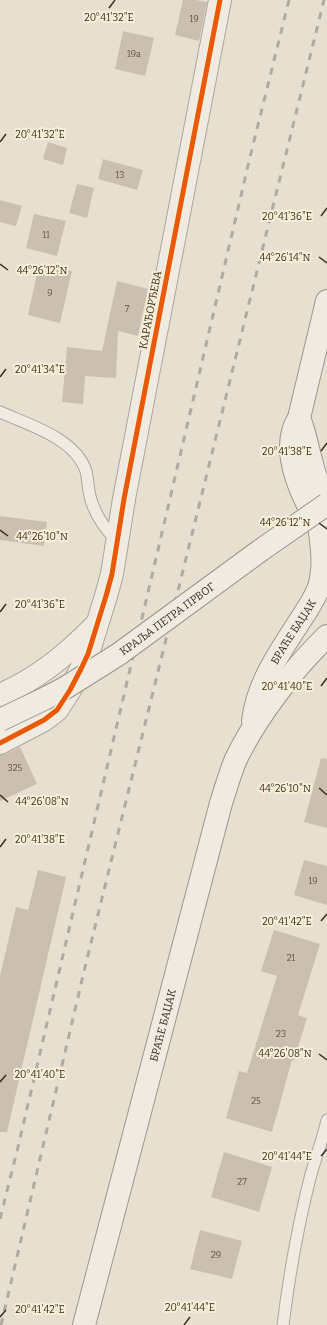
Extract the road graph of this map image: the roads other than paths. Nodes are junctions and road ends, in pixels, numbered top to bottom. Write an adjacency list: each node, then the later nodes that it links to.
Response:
1 (220, 0): 7 (main road, КАРАЂОРЂЕВА)
2 (327, 301): 4 (main road, БРАЋЕ БАЏАК)
3 (0, 412): 7 (lane)
4 (298, 418): 5 (main road); 6 (main road, БРАЋЕ БАЏАК)
5 (327, 503): 13 (main road, КРАЉА ПЕТРА ПРВОГ, bridge)
6 (323, 532): 9 (main road, БРАЋЕ БАЏАК)
7 (118, 542): 10 (main road, КАРАЂОРЂЕВА)
8 (327, 590): 9 (main road)
9 (309, 607): 14 (main road, БРАЋЕ БАЏАК)
10 (98, 623): 12 (main road); 15 (main road, КАРАЂОРЂЕВА)
11 (327, 636): 14 (main road, БРАЋЕ БАЏАК)
12 (0, 694)
13 (0, 720)
14 (252, 730): 17 (main road, БРАЋЕ БАЏАК)
15 (0, 743)
16 (327, 1120): 18 (lane)
17 (84, 1325)
18 (283, 1325)

